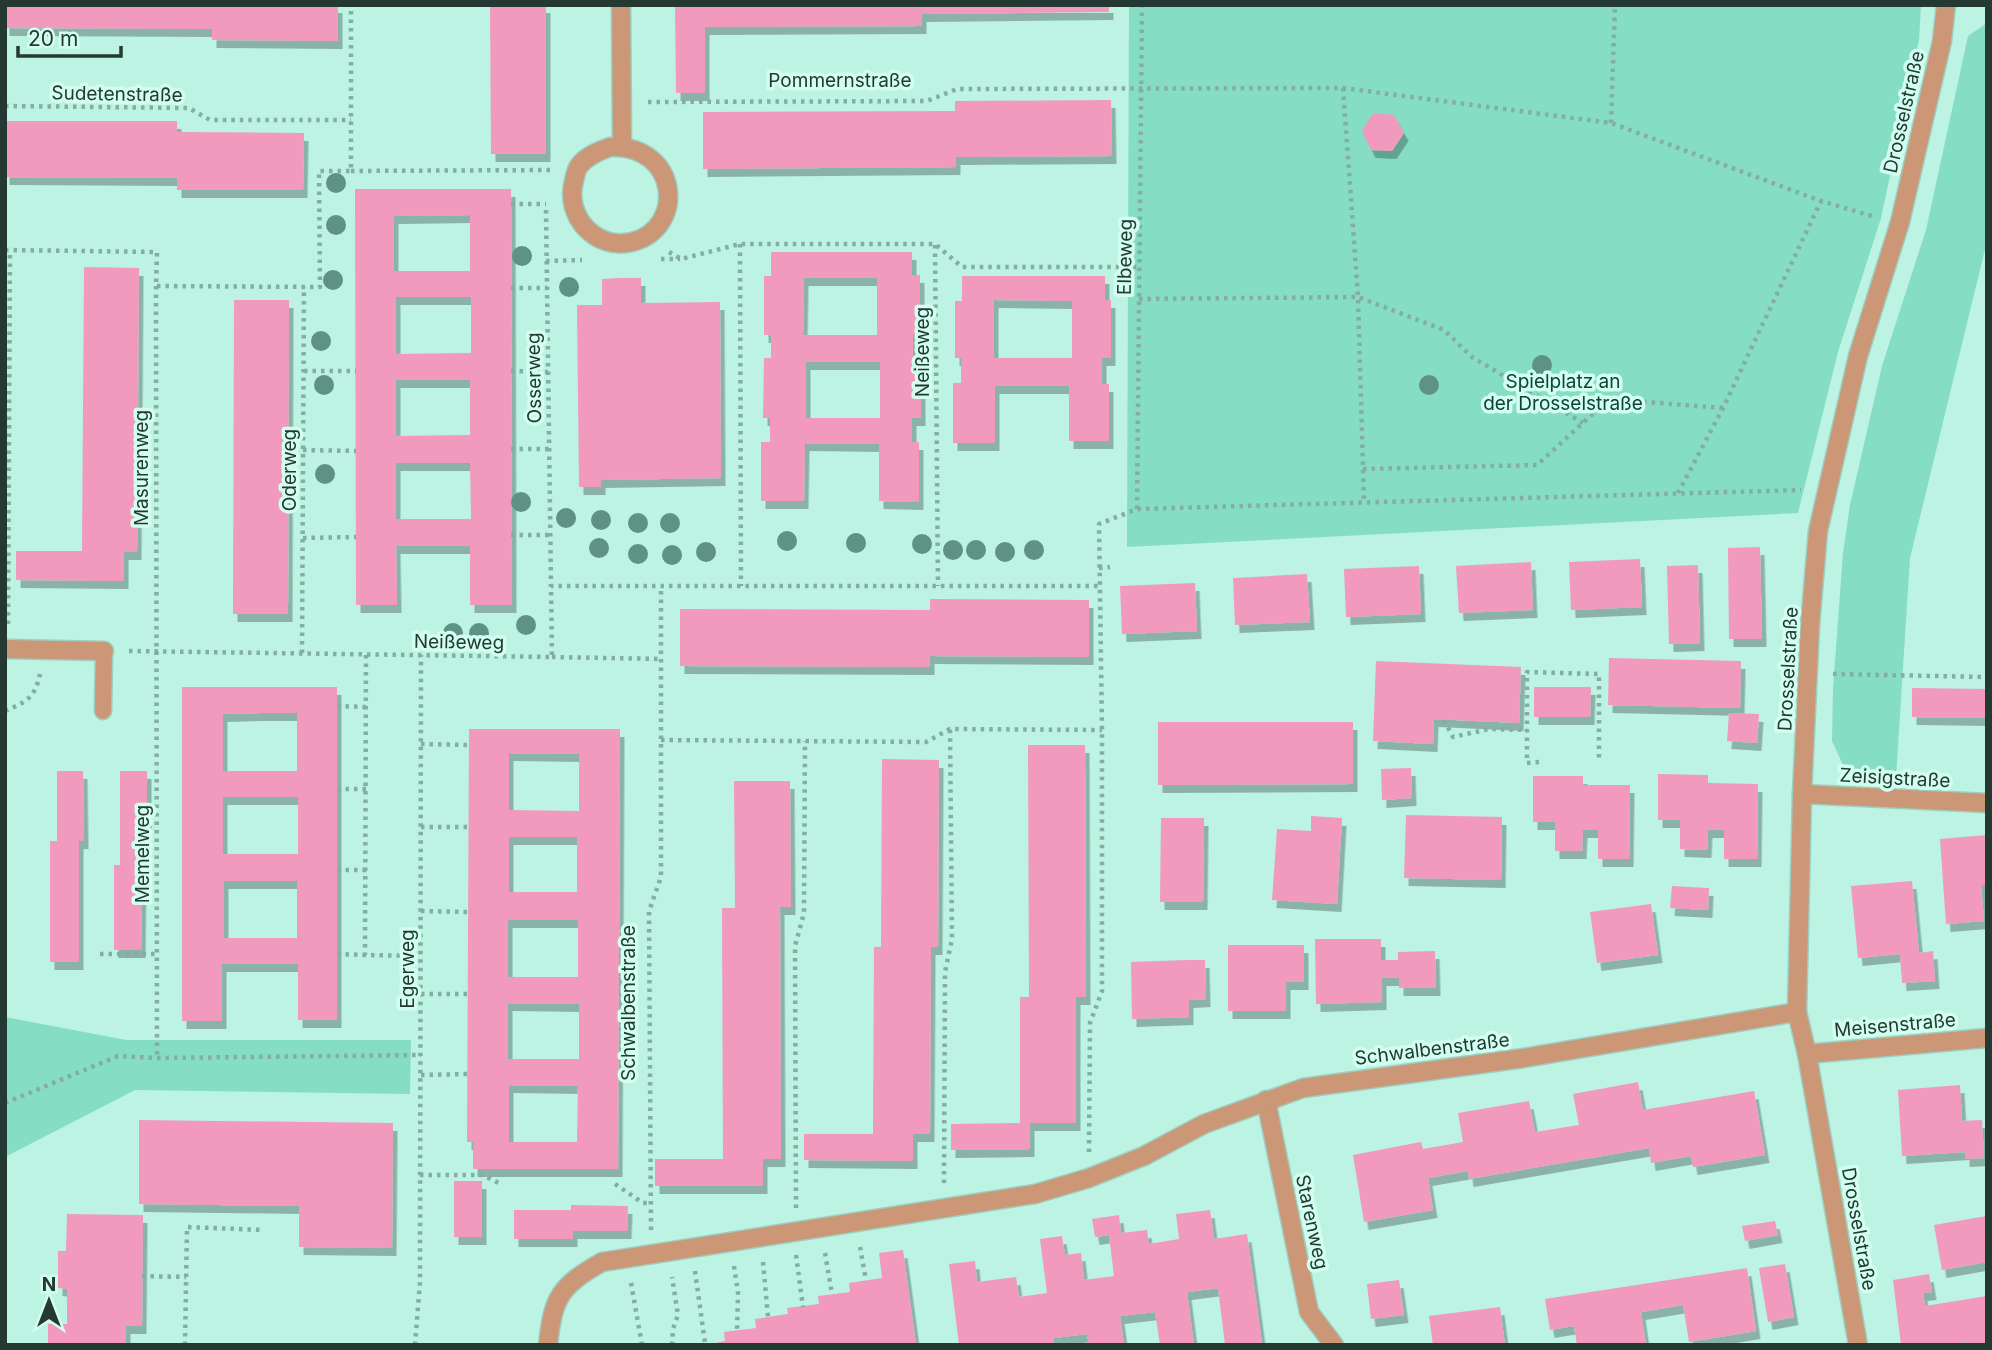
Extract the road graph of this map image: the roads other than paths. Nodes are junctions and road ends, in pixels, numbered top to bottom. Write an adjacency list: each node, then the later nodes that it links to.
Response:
1 (621, 5): 3 (street)
2 (1946, 5): 7 (street, Drosselstraße)
3 (622, 147): 3 (street)
4 (7, 649): 5 (street)
5 (104, 651): 6 (lane)
6 (103, 711)
7 (1802, 794): 8 (street, Zeisigstraße); 9 (street, Drosselstraße)
8 (1987, 803)
9 (1797, 1012): 11 (street, Drosselstraße); 12 (street, Schwalbenstraße)
10 (1987, 1038): 11 (street, Meisenstraße)
11 (1807, 1054): 15 (street, Drosselstraße)
12 (1266, 1100): 13 (street, Schwalbenstraße); 14 (street, Starenweg)
13 (548, 1345)
14 (1334, 1345)
15 (1858, 1345)

